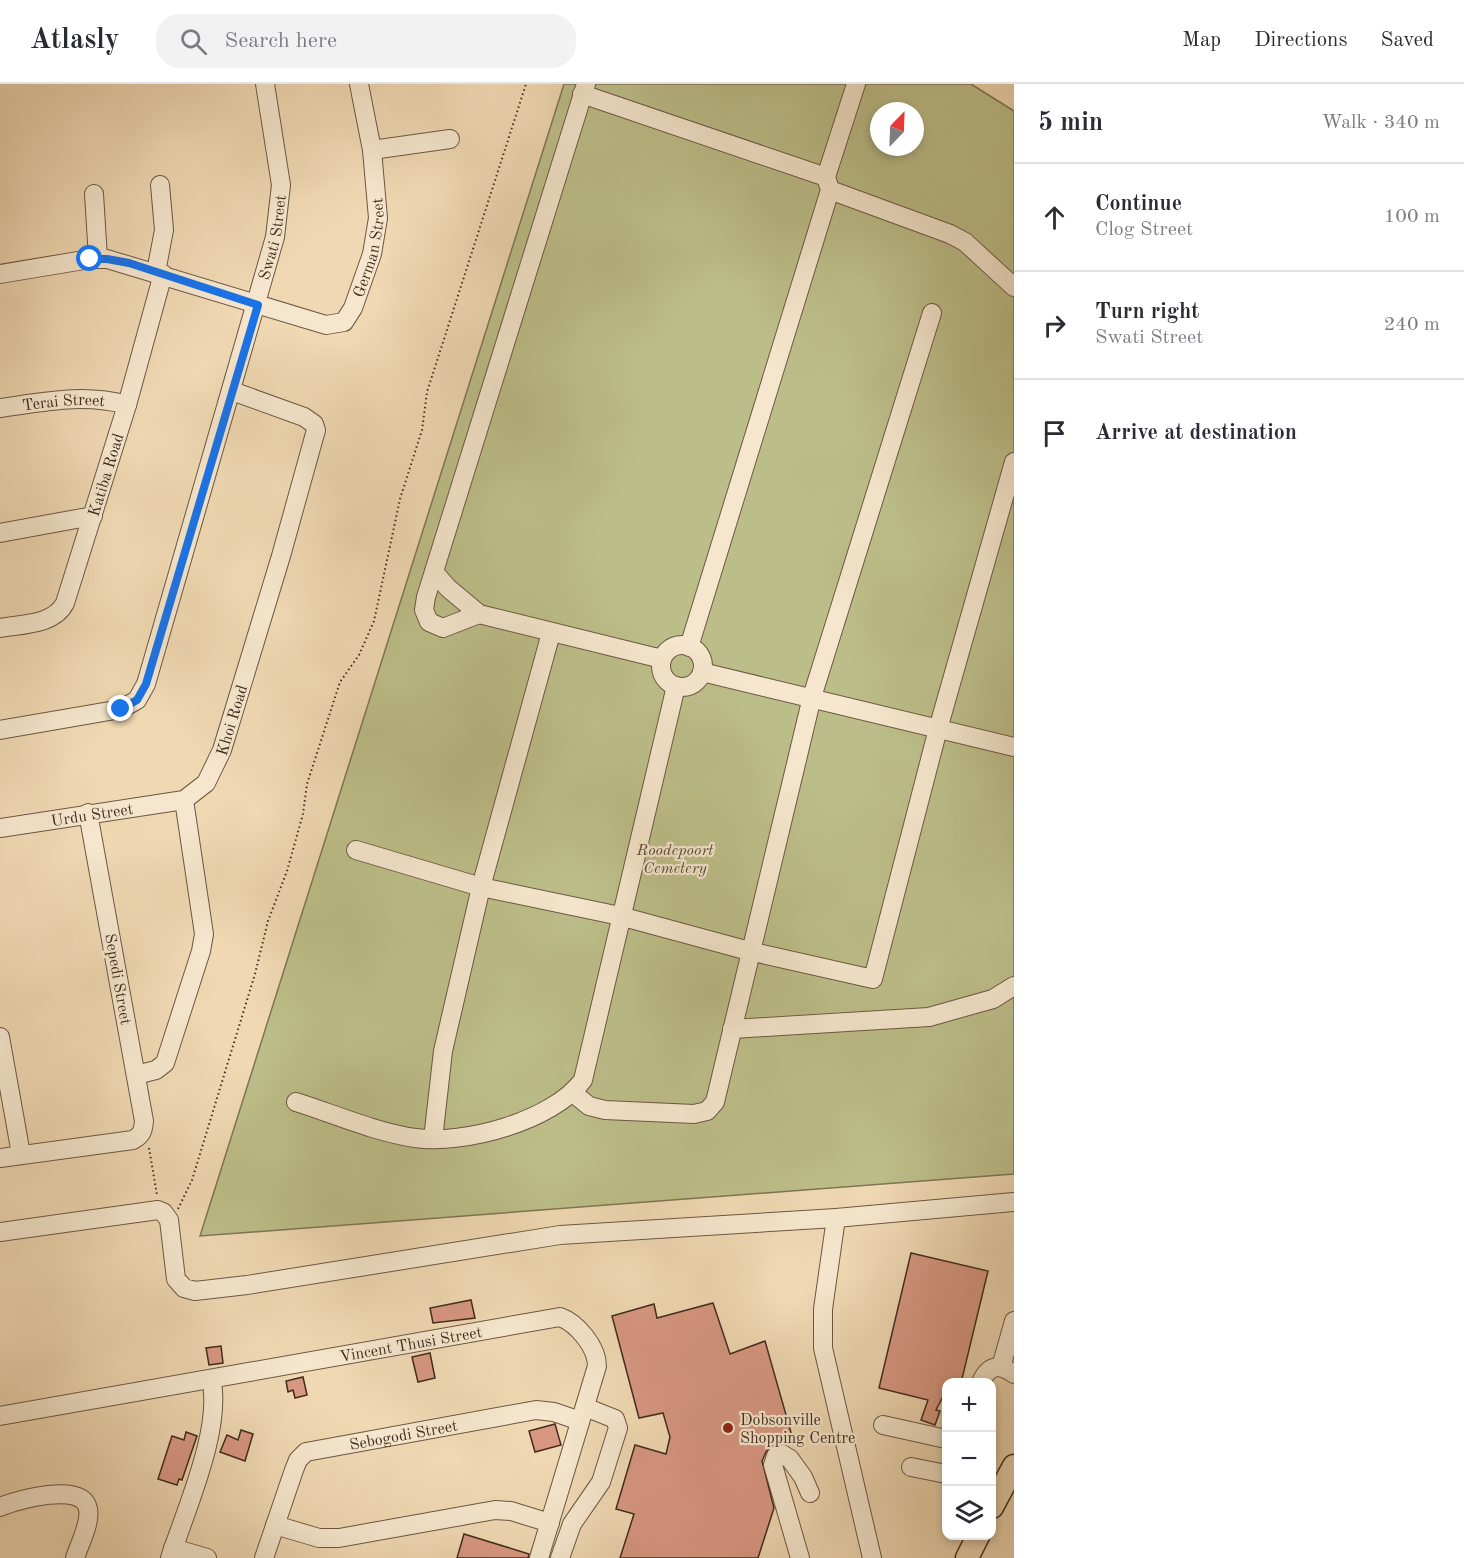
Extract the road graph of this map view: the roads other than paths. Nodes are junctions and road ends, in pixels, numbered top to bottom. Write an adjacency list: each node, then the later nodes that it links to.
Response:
1 (265, 84): 14 (street, Swati Street)
2 (359, 84): 6 (street, German Street)
3 (856, 84): 7 (street)
4 (584, 89): 7 (street); 22 (street)
5 (450, 139): 6 (street)
6 (372, 150): 14 (street, German Street)
7 (828, 184): 13 (street); 26 (street)
8 (160, 185): 11 (street, Katiba Road)
9 (94, 194): 10 (street)
10 (98, 258): 11 (street); 12 (street)
11 (160, 273): 14 (street); 17 (street, Katiba Road)
12 (0, 274)
13 (1014, 287)
14 (258, 305): 16 (street, Swati Street)
15 (932, 313): 30 (street)
16 (232, 391): 32 (street, Swati Street); 34 (street, Khoi Road)
17 (128, 405): 18 (street, Terai Street); 20 (street, Katiba Road)
18 (0, 408)
19 (1014, 462): 31 (street)
20 (93, 516): 21 (street); 24 (street, Katiba Road)
21 (0, 533)
22 (434, 572): 23 (street); 23 (street)
23 (479, 614): 25 (street)
24 (0, 628)
25 (551, 633): 27 (street); 38 (street)
26 (689, 647): 27 (street); 28 (street)
27 (662, 659): 29 (street)
28 (702, 672): 29 (street); 30 (street)
29 (676, 687): 39 (street)
30 (812, 697): 31 (street); 40 (street)
31 (938, 729): 33 (street); 40 (street)
32 (0, 730)
33 (1014, 747)
34 (184, 800): 35 (street, Urdu Street); 44 (street)
35 (88, 813): 36 (street, Urdu Street); 44 (street, Sepedi Street)
36 (0, 828)
37 (356, 850): 38 (street)
38 (481, 887): 39 (street); 47 (street)
39 (620, 916): 40 (street); 45 (street)
40 (749, 951): 42 (street)
41 (1014, 986): 42 (street)
42 (732, 1029): 45 (street)
43 (0, 1037): 48 (street)
44 (136, 1076): 48 (street, Sepedi Street)
45 (573, 1093): 47 (street)
46 (296, 1102): 47 (street)
47 (434, 1139)
48 (21, 1154): 49 (street)
49 (0, 1158)
50 (1014, 1203): 51 (street)
51 (836, 1218): 52 (street); 77 (street)
52 (0, 1232)
53 (1014, 1322): 54 (street)
54 (1008, 1371): 56 (street)
55 (212, 1378): 57 (street, Vincent Thusi Street); 58 (street, Vincent Thusi Street); 70 (street)
56 (984, 1378)
57 (582, 1414): 67 (street, Vincent Thusi Street); 68 (street, Sebogodi Street); 75 (street, Sebogodi Street)
58 (0, 1416)
59 (883, 1425): 60 (street)
60 (942, 1438)
61 (1014, 1466): 65 (main road)
62 (911, 1467): 63 (street)
63 (942, 1473)
64 (810, 1493): 76 (street)
65 (996, 1500)
66 (0, 1507): 71 (street)
67 (550, 1523): 68 (street); 74 (street, Vincent Thusi Street)
68 (275, 1525): 73 (street, Sebogodi Street)
69 (976, 1540): 78 (main road)
70 (172, 1553): 72 (street)
71 (75, 1558)
72 (207, 1558)
73 (264, 1558)
74 (539, 1558)
75 (560, 1558)
76 (800, 1558)
77 (872, 1558)
78 (967, 1558)

